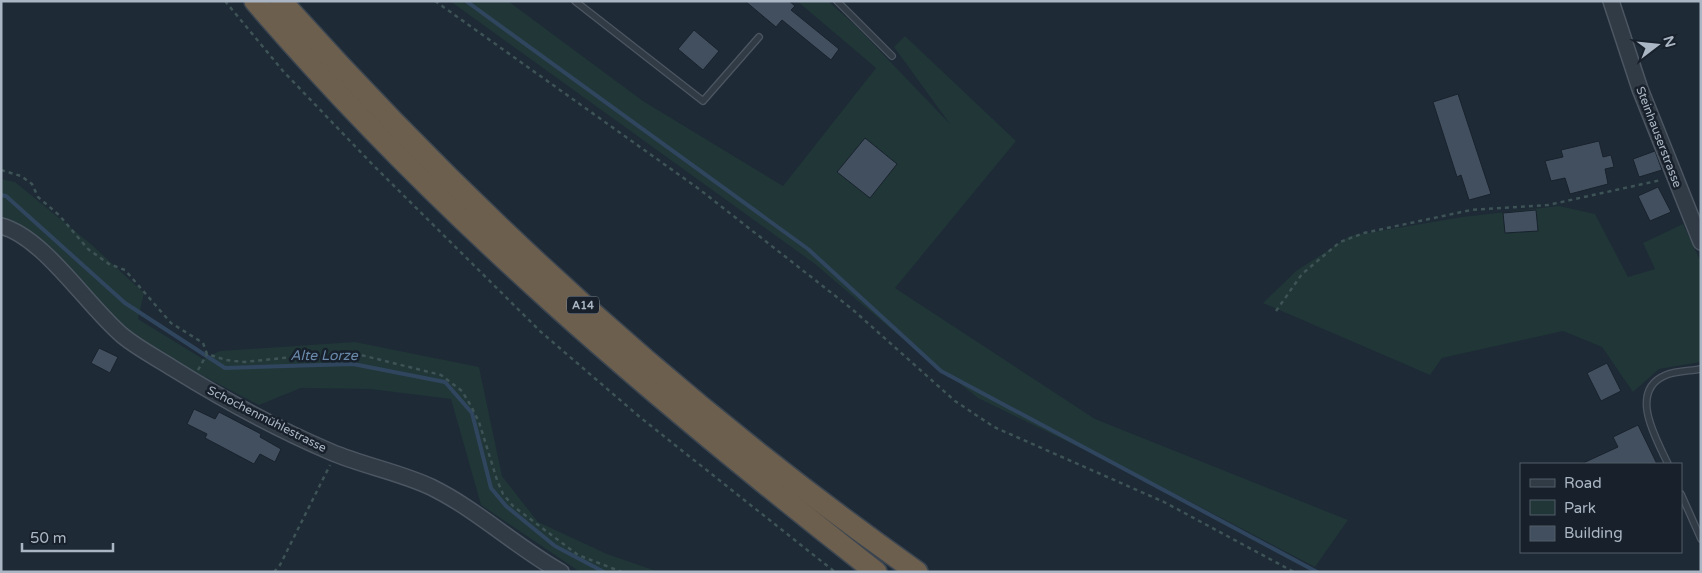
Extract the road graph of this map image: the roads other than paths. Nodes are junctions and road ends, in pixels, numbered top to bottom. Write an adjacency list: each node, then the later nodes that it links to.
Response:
1 (254, 1): 12 (highway, A14)
2 (282, 1): 18 (highway, A14)
3 (575, 1): 6 (lane)
4 (837, 1): 7 (lane)
5 (1611, 1): 9 (street, Steinhauserstrasse)
6 (759, 37)
7 (892, 56)
8 (1, 226): 15 (street, Schochenmühlestrasse)
9 (1701, 242)
10 (1701, 369): 11 (lane)
11 (1668, 463)
12 (777, 492): 16 (highway); 17 (highway, A14)
13 (1682, 496): 14 (lane)
14 (1701, 538)
15 (561, 572)
16 (876, 572)
17 (884, 572)
18 (917, 572)

